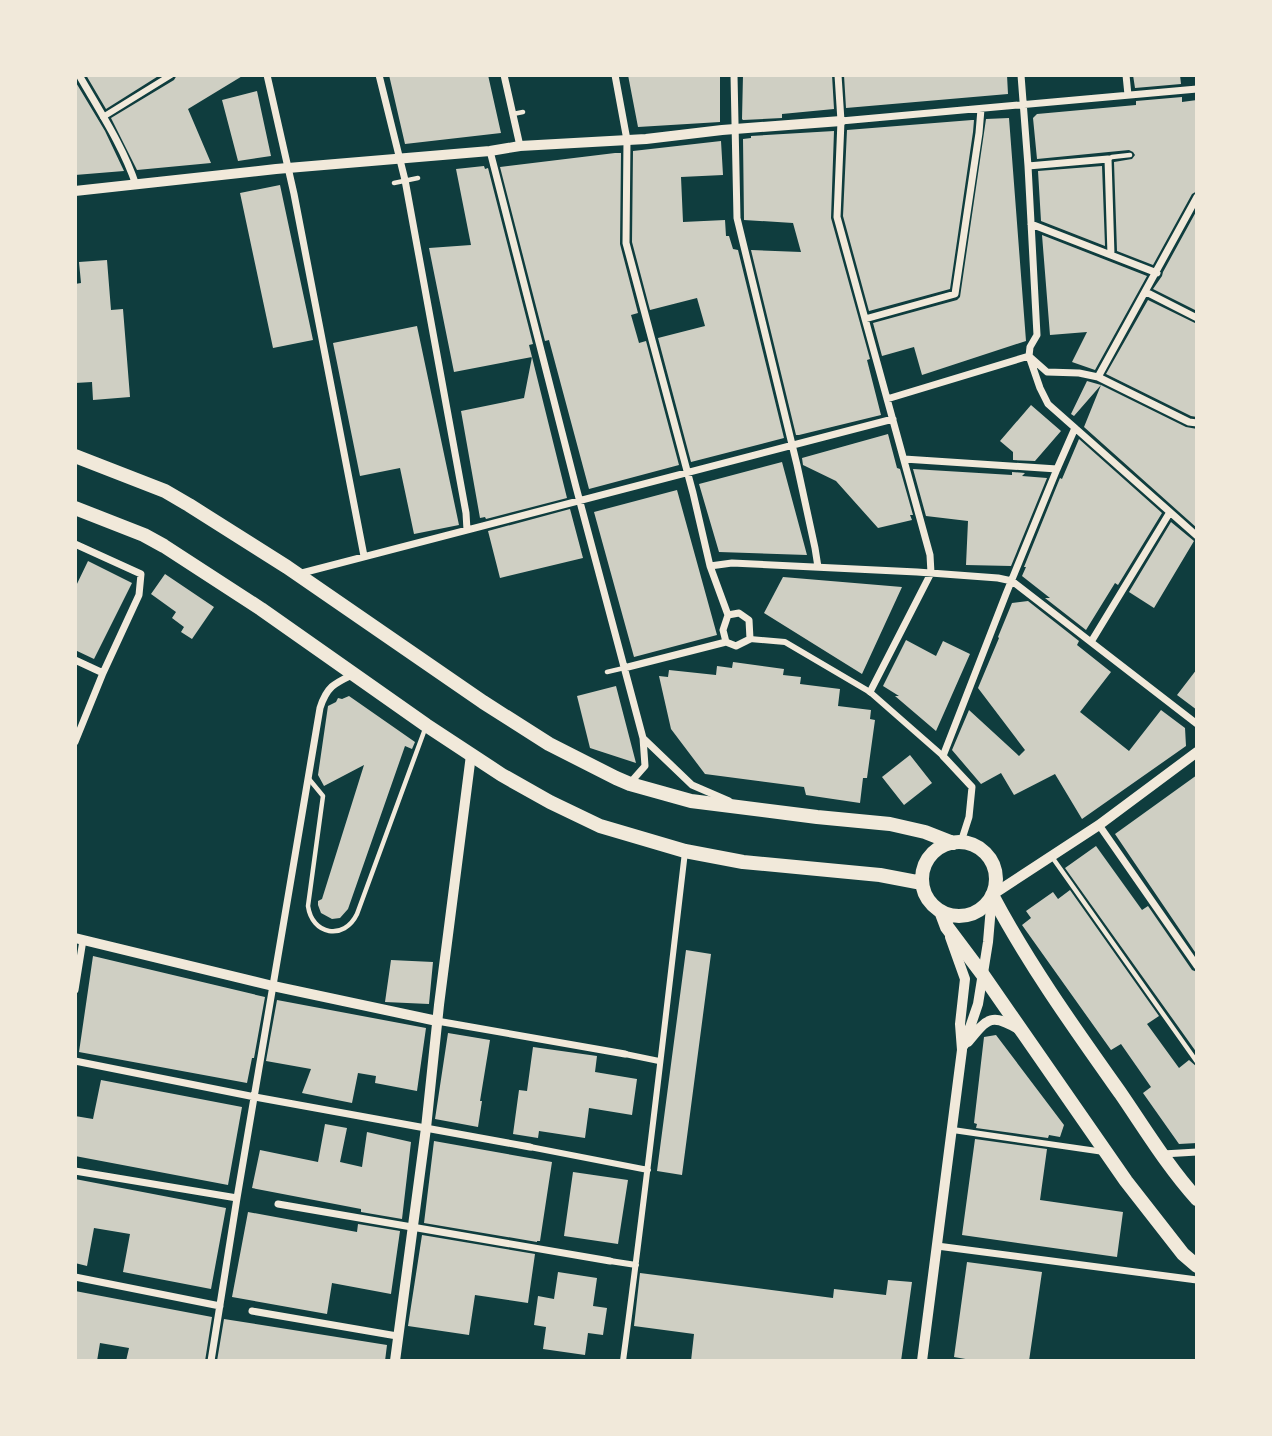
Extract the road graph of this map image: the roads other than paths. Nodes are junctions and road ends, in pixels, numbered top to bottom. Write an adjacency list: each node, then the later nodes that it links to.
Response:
1 (79, 75): 17 (street)
2 (171, 75): 17 (street)
3 (268, 75): 27 (street)
4 (379, 75): 24 (street)
5 (503, 75): 16 (street)
6 (615, 75): 20 (street)
7 (734, 75): 19 (street)
8 (838, 75): 18 (street)
9 (1021, 75): 13 (street)
10 (1126, 75): 12 (street)
11 (1197, 89): 12 (street)
12 (1128, 95): 13 (street)
13 (1022, 105): 14 (street); 26 (street)
14 (981, 109): 18 (street); 39 (street)
15 (523, 112): 16 (lane)
16 (512, 114): 21 (street)
17 (103, 117): 31 (street)
18 (841, 121): 19 (street); 39 (street)
19 (735, 129): 20 (street); 46 (street)
20 (627, 139): 21 (street); 50 (street)
21 (520, 146): 22 (street)
22 (490, 151): 24 (street); 51 (street)
23 (1130, 155): 25 (lane)
24 (399, 158): 27 (street); 29 (street)
25 (1108, 159): 26 (street); 35 (street)
26 (1028, 166): 34 (street)
27 (289, 168): 31 (street); 57 (street)
28 (418, 178): 29 (lane)
29 (405, 180): 30 (lane); 54 (street)
30 (394, 183)
31 (136, 184): 32 (street)
32 (75, 191)
33 (1197, 197): 36 (street)
34 (1031, 224): 35 (street); 40 (street)
35 (1111, 255): 36 (street)
36 (1157, 273): 37 (street)
37 (1146, 292): 38 (street); 41 (street)
38 (1197, 317)
39 (865, 320): 42 (street)
40 (1029, 356): 41 (street); 42 (street); 45 (street)
41 (1098, 377): 44 (street)
42 (887, 399): 43 (street)
43 (893, 419): 46 (street); 48 (street)
44 (1197, 423)
45 (1075, 428): 49 (street); 53 (street)
46 (791, 446): 50 (street); 59 (street)
47 (75, 456): 61 (main road)
48 (904, 459): 49 (street); 60 (street)
49 (1056, 469): 62 (street)
50 (687, 473): 51 (street); 58 (street)
51 (581, 501): 54 (street); 68 (street)
52 (75, 508): 71 (main road)
53 (1170, 512): 55 (street); 66 (street)
54 (467, 530): 57 (street)
55 (1197, 536)
56 (75, 544): 70 (street)
57 (363, 556): 61 (street)
58 (710, 566): 59 (street); 63 (street)
59 (818, 568): 60 (street)
60 (931, 573): 62 (street); 72 (street)
61 (297, 575): 81 (main road)
62 (1012, 581): 66 (street); 79 (street)
63 (728, 615): 64 (street); 65 (street)
64 (750, 639): 65 (street); 72 (street)
65 (726, 642): 68 (street)
66 (1091, 642): 74 (street)
67 (75, 660): 70 (street)
68 (624, 668): 69 (lane); 75 (street)
69 (607, 672)
70 (103, 673): 76 (street)
71 (355, 674): 73 (main road); 80 (street)
72 (870, 692): 79 (street)
73 (426, 724): 78 (main road); 80 (lane)
74 (1197, 724)
75 (643, 738): 81 (street); 82 (street)
76 (75, 741)
77 (1197, 752): 83 (street)
78 (471, 755): 85 (main road); 96 (street)
79 (943, 756): 84 (street)
80 (309, 779): 94 (street)
81 (630, 784): 82 (main road)
82 (739, 806): 84 (main road)
83 (1099, 825): 86 (street); 92 (street)
84 (957, 843): 87 (main road); 88 (main road)
85 (685, 851): 87 (main road); 101 (street)
86 (1051, 857): 88 (street); 102 (lane)
87 (922, 883): 89 (main road)
88 (992, 895): 89 (main road); 93 (street); 109 (main road)
89 (941, 911): 90 (main road)
90 (947, 928): 93 (main road); 98 (street)
91 (79, 939): 94 (street); 95 (street)
92 (1197, 966)
93 (983, 975): 97 (main road); 98 (street)
94 (273, 986): 96 (street); 103 (street)
95 (75, 990)
96 (437, 1021): 99 (street); 104 (street)
97 (1021, 1031): 98 (street); 107 (main road)
98 (962, 1050): 105 (street)
99 (625, 1055): 101 (street)
100 (75, 1061): 103 (street)
101 (659, 1061): 110 (street)
102 (1197, 1062)
103 (255, 1097): 104 (street); 112 (street)
104 (426, 1128): 106 (street); 115 (street)
105 (953, 1130): 107 (street); 116 (street)
106 (530, 1147): 110 (street)
107 (1106, 1152): 119 (main road)
108 (1197, 1152): 109 (street)
109 (1163, 1154): 113 (main road)
110 (648, 1170): 118 (street)
111 (75, 1171): 112 (street)
112 (237, 1198): 122 (street)
113 (1197, 1199)
114 (278, 1204): 115 (street)
115 (413, 1228): 117 (street); 124 (street)
116 (937, 1246): 121 (street); 128 (street)
117 (610, 1261): 118 (street)
118 (636, 1265): 127 (street)
119 (1197, 1266)
120 (75, 1277): 122 (street)
121 (1197, 1280)
122 (220, 1306): 125 (street)
123 (252, 1311): 124 (street)
124 (397, 1336): 126 (street)
125 (211, 1361)
126 (395, 1361)
127 (623, 1361)
128 (922, 1361)

